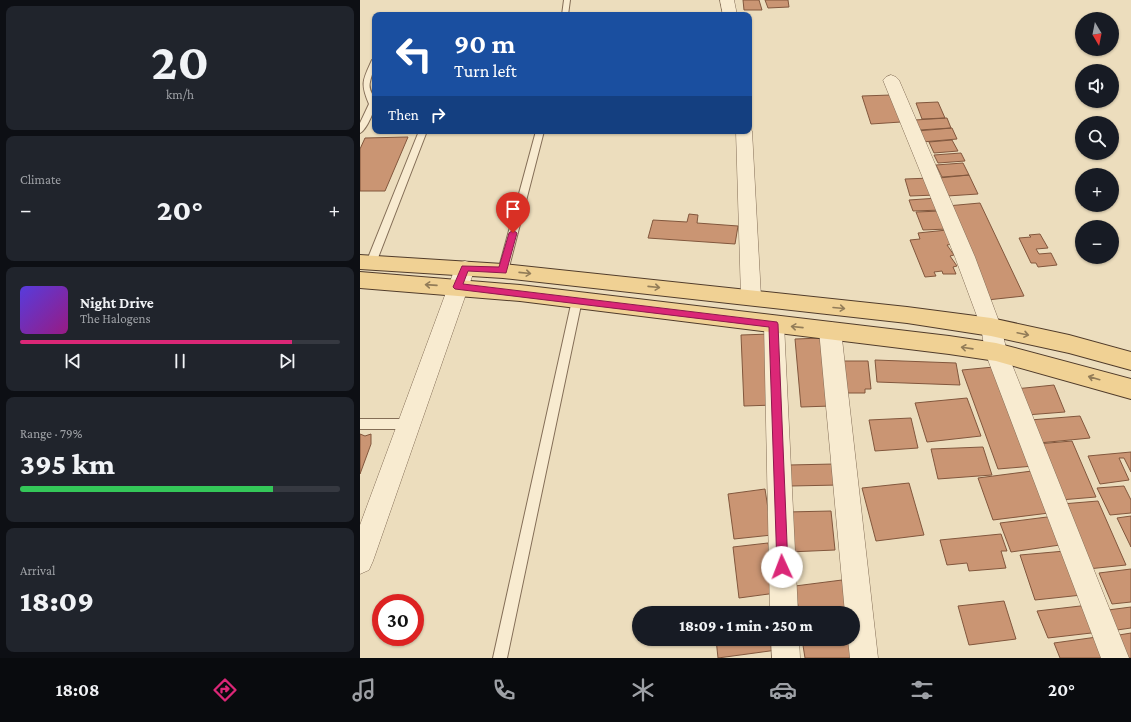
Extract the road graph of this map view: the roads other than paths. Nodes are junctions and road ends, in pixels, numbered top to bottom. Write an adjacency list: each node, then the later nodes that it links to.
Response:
1 (567, 0): 3 (lane)
2 (727, 0): 4 (street)
3 (565, 12)
4 (729, 12)
5 (372, 68): 7 (lane)
6 (891, 80): 21 (street)
7 (371, 98): 8 (lane); 9 (lane)
8 (360, 100)
9 (372, 101)
10 (372, 106): 11 (lane)
11 (360, 131)
12 (423, 134): 15 (lane)
13 (539, 134): 16 (lane)
14 (744, 134): 18 (street)
15 (364, 268): 17 (main road)
16 (503, 271): 17 (main road); 18 (main road, one-way to 18)
17 (461, 277): 19 (main road); 27 (street)
18 (751, 297): 21 (main road, one-way to 21)
19 (577, 300): 20 (main road); 31 (lane)
20 (774, 324): 22 (main road, one-way to 20); 29 (street)
21 (991, 327): 23 (street); 24 (main road, one-way to 24)
22 (830, 330): 23 (main road, one-way to 22); 33 (street)
23 (996, 352): 25 (main road, one-way to 23); 34 (street)
24 (1131, 361)
25 (1129, 392)
26 (360, 424): 27 (lane)
27 (409, 424): 28 (street)
28 (360, 561)
29 (784, 606)
30 (785, 646): 32 (street)
31 (500, 658)
32 (786, 658)
33 (864, 658)
34 (1115, 658)

